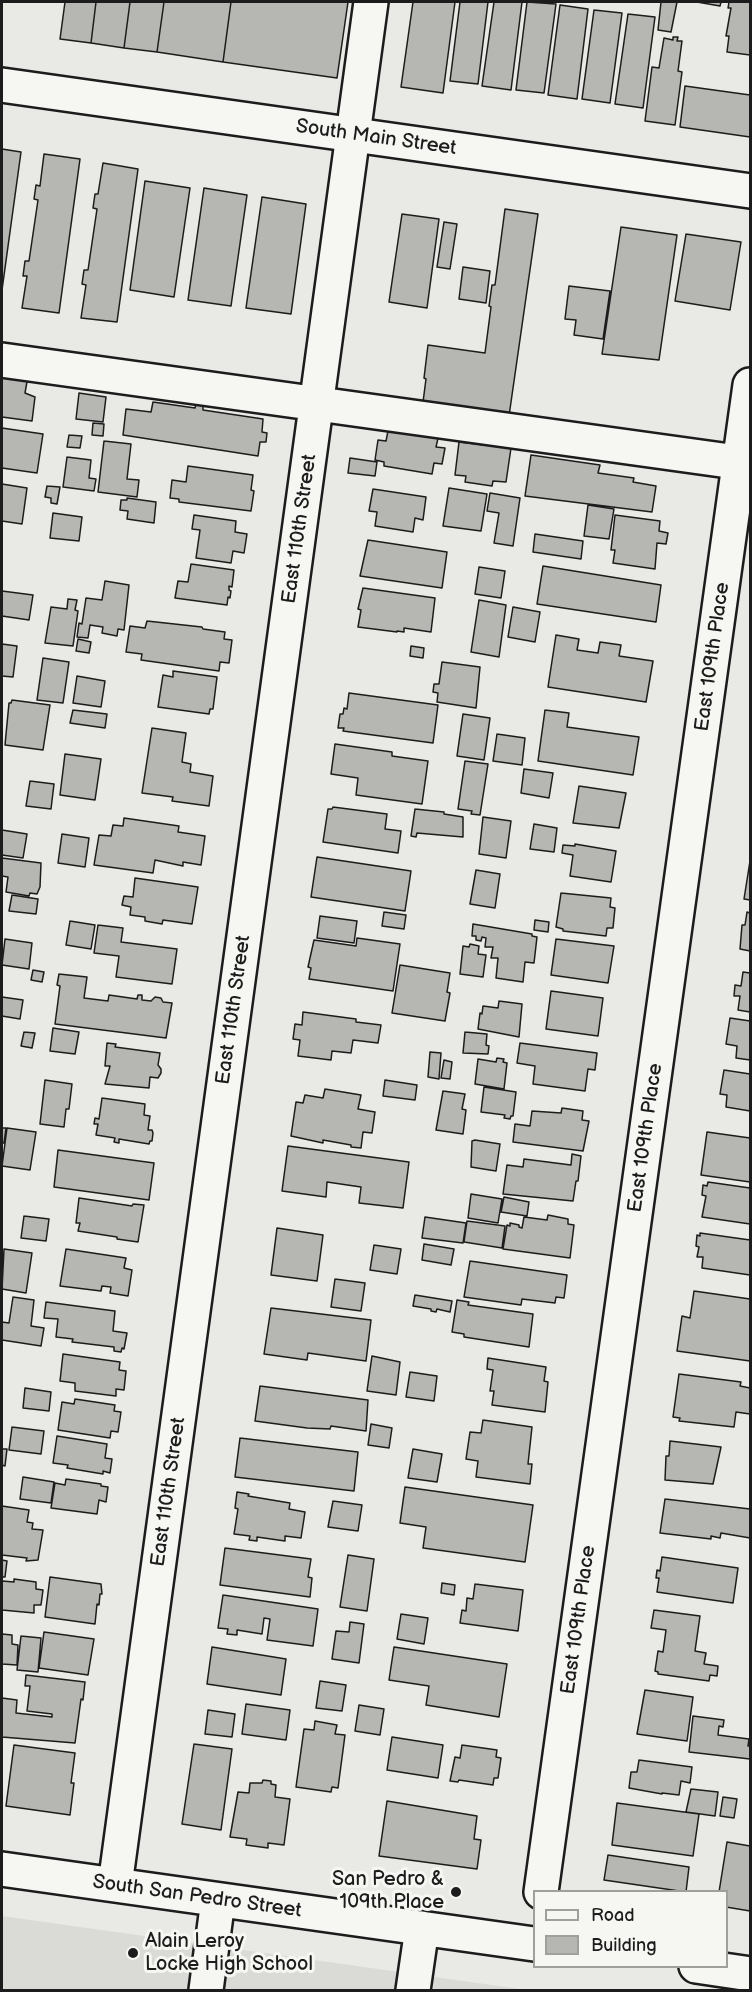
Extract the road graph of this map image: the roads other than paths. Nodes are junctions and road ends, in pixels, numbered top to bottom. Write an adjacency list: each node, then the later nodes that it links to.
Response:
1 (371, 2): 3 (street, East 110th Street)
2 (2, 85): 3 (street, South Main Street)
3 (352, 135): 4 (street, South Main Street); 7 (street, East 110th Street)
4 (750, 191)
5 (2, 360): 7 (street)
6 (750, 385): 8 (street, East 109th Place)
7 (317, 403): 8 (street); 10 (street, East 110th Street)
8 (745, 463): 11 (street, East 109th Place)
9 (2, 1869): 10 (street, South San Pedro Street)
10 (115, 1885): 12 (street, South San Pedro Street)
11 (541, 1890)
12 (218, 1900): 13 (street, South San Pedro Street); 17 (street)
13 (422, 1928): 14 (street, South San Pedro Street); 18 (street)
14 (533, 1944)
15 (710, 1968): 16 (street)
16 (750, 1974)
17 (206, 1990)
18 (413, 1990)

